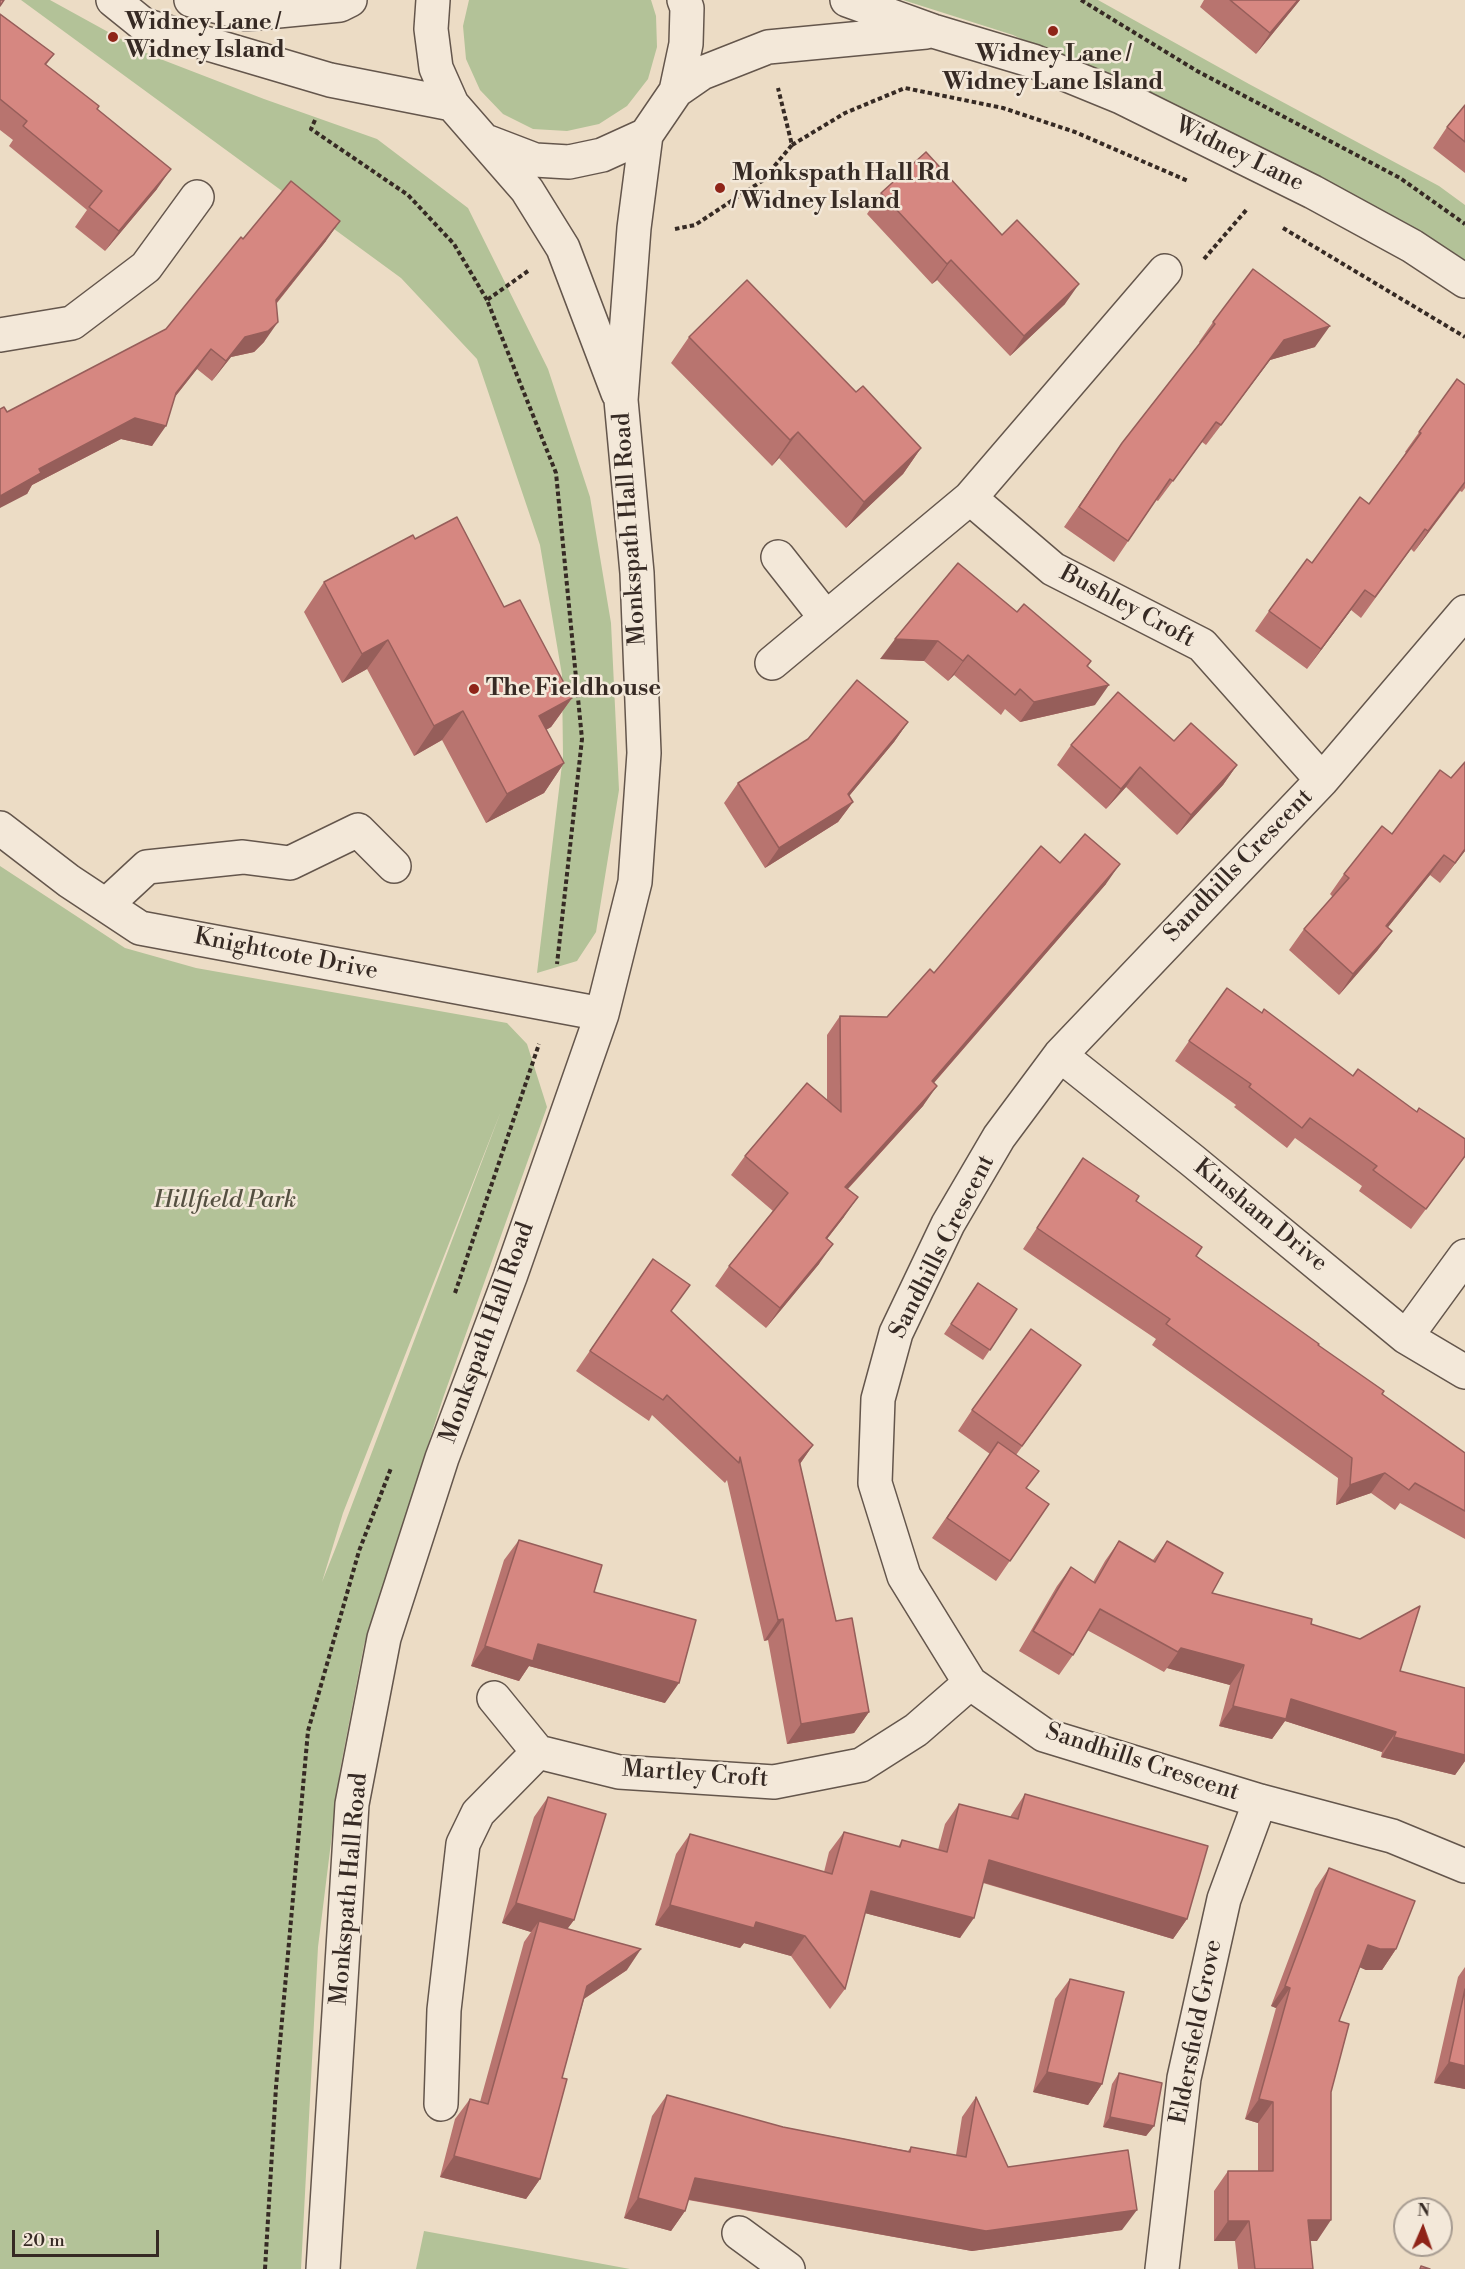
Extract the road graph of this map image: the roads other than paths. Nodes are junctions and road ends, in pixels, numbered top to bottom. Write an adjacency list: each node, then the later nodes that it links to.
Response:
1 (113, 0): 9 (street)
2 (191, 0): 3 (street)
3 (351, 0)
4 (433, 0): 9 (street, Monkspath Hall Road)
5 (684, 0): 8 (street)
6 (847, 0): 7 (street, Widney Lane)
7 (933, 31): 8 (street, Widney Lane); 14 (street, Widney Lane)
8 (676, 91): 10 (street)
9 (452, 104): 11 (street, Monkspath Hall Road)
10 (646, 135): 11 (street); 16 (street, Monkspath Hall Road)
11 (486, 142): 16 (street, Monkspath Hall Road)
12 (197, 197): 15 (street)
13 (1166, 271): 17 (street)
14 (1465, 281)
15 (0, 335)
16 (621, 400): 26 (street, Monkspath Hall Road)
17 (970, 498): 20 (street); 22 (street, Bushley Croft)
18 (778, 557): 20 (street)
19 (1465, 612): 22 (street, Sandhills Crescent)
20 (826, 618): 21 (street)
21 (772, 663)
22 (1322, 780): 27 (street, Sandhills Crescent)
23 (0, 828): 25 (street, Knightcote Drive)
24 (394, 866): 25 (street)
25 (106, 905): 26 (street, Knightcote Drive)
26 (602, 1014): 38 (street, Monkspath Hall Road)
27 (1060, 1055): 29 (street, Kinsham Drive); 31 (street, Sandhills Crescent)
28 (1465, 1256): 29 (street)
29 (1406, 1336): 30 (street, Kinsham Drive)
30 (1465, 1372)
31 (970, 1683): 33 (street, Martley Croft); 34 (street, Sandhills Crescent)
32 (494, 1698): 33 (street)
33 (538, 1752): 36 (street)
34 (1260, 1801): 35 (street, Sandhills Crescent); 40 (street, Eldersfield Grove)
35 (1465, 1866)
36 (441, 2104)
37 (739, 2233): 39 (street)
38 (323, 2269)
39 (788, 2269)
40 (1162, 2269)

